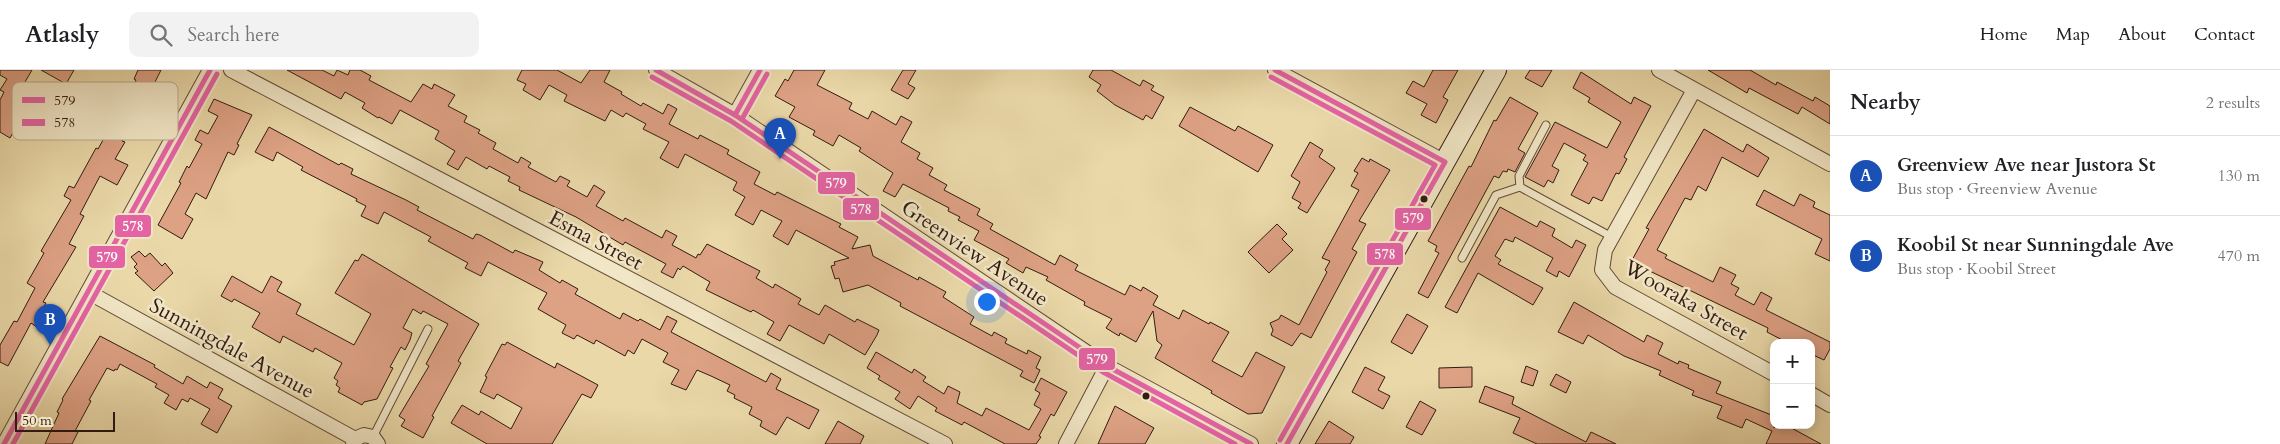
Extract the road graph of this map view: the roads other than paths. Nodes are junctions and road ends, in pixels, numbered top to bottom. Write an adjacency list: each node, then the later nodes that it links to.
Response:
1 (210, 70): 11 (street)
2 (231, 70): 27 (street, Esma Street)
3 (656, 70): 9 (street, Greenview Avenue)
4 (760, 70): 9 (street)
5 (1275, 70): 13 (street)
6 (1496, 70): 13 (main road)
7 (1659, 70): 8 (street)
8 (1694, 90): 14 (street); 16 (street, Wooraka Street)
9 (735, 115): 20 (street, Greenview Avenue)
10 (1546, 126): 15 (lane)
11 (178, 128)
12 (172, 140): 18 (street)
13 (1445, 162): 30 (main road)
14 (1830, 164)
15 (1520, 187): 16 (lane); 17 (lane)
16 (1612, 237): 21 (street, Wooraka Street)
17 (1462, 258)
18 (88, 292): 25 (street, Sunningdale Avenue); 26 (street)
19 (428, 329): 24 (lane)
20 (1107, 366): 28 (street); 29 (street, Greenview Avenue)
21 (1770, 372)
22 (1815, 396): 23 (street)
23 (1830, 404)
24 (376, 441): 25 (street)
25 (354, 442)
26 (4, 444)
27 (944, 444)
28 (1066, 444)
29 (1251, 444)
30 (1287, 444)

